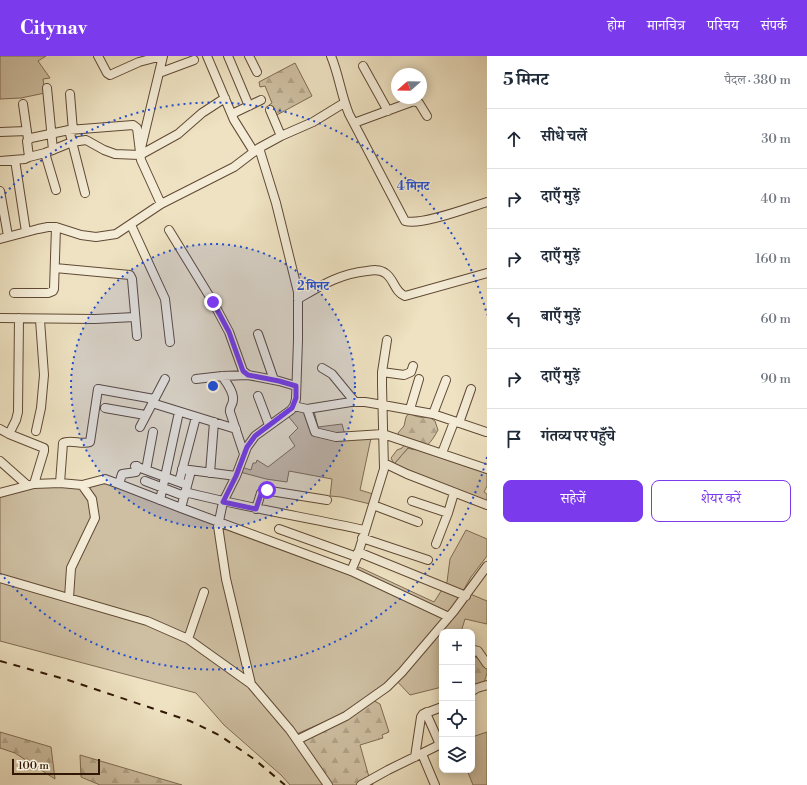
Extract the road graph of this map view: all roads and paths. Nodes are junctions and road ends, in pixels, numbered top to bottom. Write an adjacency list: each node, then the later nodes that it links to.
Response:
1 (98, 56): 2 (street)
2 (162, 56): 10 (street)
3 (206, 56): 13 (street)
4 (228, 56): 17 (street)
5 (249, 56): 9 (street)
6 (331, 56): 15 (street)
7 (194, 60): 10 (street)
8 (363, 66): 19 (street)
9 (257, 72)
10 (159, 73): 31 (street)
11 (46, 88): 25 (street)
12 (70, 94): 23 (street)
13 (224, 98): 20 (street); 31 (street)
14 (260, 100): 17 (street)
15 (344, 103): 22 (street); 27 (street)
16 (23, 104): 26 (street)
17 (249, 106): 20 (street)
18 (270, 110): 27 (street)
19 (388, 111): 21 (street); 22 (street)
20 (232, 114): 29 (street)
21 (427, 116)
22 (354, 123): 38 (street)
23 (71, 130): 25 (street); 28 (street); 31 (street)
24 (0, 132): 26 (street)
25 (52, 134): 26 (street); 30 (street)
26 (27, 135): 32 (street)
27 (281, 136): 29 (street)
28 (72, 142): 30 (street); 31 (street); 37 (street)
29 (256, 150): 39 (street); 48 (street)
30 (49, 152): 32 (street); 35 (street)
31 (140, 155): 39 (street)
32 (29, 157): 33 (street)
33 (15, 160): 34 (street); 43 (street)
34 (0, 161)
35 (56, 190)
36 (0, 191): 44 (street)
37 (85, 193)
38 (487, 202)
39 (161, 204): 40 (street)
40 (131, 226): 41 (street); 56 (street)
41 (56, 227): 43 (street); 45 (street)
42 (169, 230): 60 (street)
43 (26, 232): 44 (street)
44 (4, 237)
45 (55, 268): 47 (street); 49 (street)
46 (487, 273): 48 (street)
47 (14, 293)
48 (298, 299): 67 (street)
49 (135, 317): 52 (street); 54 (street)
50 (0, 318): 51 (street)
51 (19, 318): 52 (street); 90 (street)
52 (40, 320): 87 (street)
53 (258, 334): 65 (street)
54 (137, 336)
55 (387, 340): 59 (street)
56 (170, 342)
57 (414, 366): 59 (street)
58 (322, 368): 71 (street)
59 (382, 372): 72 (street)
60 (248, 375): 61 (street); 65 (street)
61 (222, 376): 63 (street); 86 (street)
62 (165, 379): 70 (street)
63 (196, 379)
64 (419, 379): 76 (street)
65 (274, 380): 67 (street)
66 (446, 380): 78 (street)
67 (296, 386): 73 (street)
68 (471, 389): 82 (street)
69 (258, 396): 83 (street)
70 (153, 401): 77 (street); 79 (street); 103 (street)
71 (355, 402): 72 (street); 75 (street)
72 (383, 405): 76 (street); 91 (street)
73 (294, 406): 75 (street); 83 (street)
74 (105, 408): 79 (street)
75 (307, 409): 91 (street)
76 (410, 409): 78 (street)
77 (179, 412): 80 (street); 101 (street)
78 (433, 414): 82 (street)
79 (146, 415): 84 (street)
80 (196, 417): 81 (street); 98 (street)
81 (214, 422): 86 (street); 99 (street)
82 (456, 422): 89 (street); 92 (street)
83 (269, 425): 93 (street)
84 (140, 427)
85 (0, 429): 90 (street)
86 (236, 429): 93 (street)
87 (36, 431)
88 (153, 432): 97 (street)
89 (486, 432)
90 (9, 434): 105 (street)
91 (384, 434): 92 (street); 94 (street)
92 (442, 453): 96 (street)
93 (244, 454): 100 (street)
94 (384, 463): 110 (street); 115 (street)
95 (2, 466): 105 (street)
96 (487, 469)
97 (146, 470): 101 (street); 104 (street)
98 (186, 470): 99 (street); 108 (street)
99 (210, 473): 100 (street)
100 (236, 476): 114 (street)
101 (165, 477): 107 (street); 108 (street)
102 (145, 481): 107 (street)
103 (60, 483): 105 (street); 106 (street)
104 (119, 484): 106 (street); 111 (street)
105 (30, 485): 109 (street)
106 (82, 485): 132 (street)
107 (162, 488): 108 (street); 111 (street)
108 (183, 489): 114 (street); 117 (street)
109 (0, 493)
110 (454, 493): 116 (street); 119 (street)
111 (160, 500): 117 (street)
112 (327, 500): 118 (street)
113 (412, 501): 119 (street)
114 (223, 502): 118 (street); 120 (street)
115 (373, 505): 121 (street); 123 (street)
116 (487, 505)
117 (181, 508): 120 (street)
118 (256, 509): 123 (street)
119 (448, 513): 124 (street)
120 (218, 521): 128 (street); 137 (street)
121 (418, 522)
122 (279, 529): 125 (street)
123 (363, 534): 125 (street); 126 (street)
124 (436, 544)
125 (358, 555): 128 (street); 131 (street)
126 (428, 560)
127 (487, 566): 131 (street)
128 (351, 571): 133 (street)
129 (0, 578): 132 (street)
130 (204, 592): 134 (street)
131 (466, 596): 133 (street)
132 (70, 598): 134 (street)
133 (449, 617): 142 (street)
134 (188, 639): 137 (street)
135 (475, 650): 136 (street)
136 (487, 664)
137 (251, 684): 142 (street)
138 (487, 685): 139 (street)
139 (475, 689)
140 (439, 708): 141 (street)
141 (427, 712): 143 (street); 143 (street)
142 (297, 740): 144 (street)
143 (419, 755): 145 (street); 146 (street)
144 (328, 785)
145 (361, 785)
146 (435, 785)

